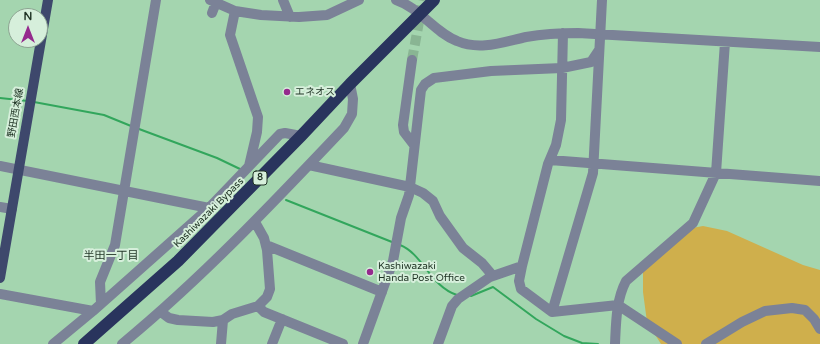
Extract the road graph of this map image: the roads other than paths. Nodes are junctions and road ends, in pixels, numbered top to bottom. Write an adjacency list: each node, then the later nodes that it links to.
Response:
1 (48, 0): 30 (main road, 野田西本線)
2 (156, 0): 34 (street)
3 (283, 0): 14 (street)
4 (336, 0): 11 (street)
5 (359, 0): 11 (street)
6 (396, 0): 13 (street)
7 (602, 0): 16 (street)
8 (215, 1): 10 (street); 12 (street)
9 (432, 2): 13 (highway, Kashiwazaki Bypass / 8)
10 (235, 11): 14 (street); 29 (street)
11 (336, 11): 14 (street)
12 (212, 13)
13 (419, 14): 15 (street); 22 (highway, Kashiwazaki Bypass / 8)
14 (290, 17)
15 (563, 33): 16 (street); 21 (street)
16 (600, 34): 17 (street); 19 (street)
17 (726, 42): 18 (street); 31 (street)
18 (820, 47)
19 (599, 50): 21 (street); 26 (street)
20 (412, 60): 24 (street)
21 (562, 68): 24 (street); 25 (street)
22 (350, 84): 23 (highway, Kashiwazaki Bypass / 8); 27 (street)
23 (301, 136): 29 (street); 55 (highway, Kashiwazaki Bypass / 8)
24 (414, 145): 33 (street)
25 (550, 160): 26 (street); 40 (street)
26 (595, 164): 31 (street); 50 (street)
27 (309, 165): 33 (street); 38 (street)
28 (0, 166): 30 (street)
29 (249, 166): 36 (street)
30 (18, 169): 34 (street); 37 (main road, 野田西本線)
31 (716, 173): 32 (street); 46 (street)
32 (820, 181)
33 (410, 187): 41 (street); 43 (street)
34 (124, 191): 36 (street); 45 (street)
35 (0, 207): 37 (street)
36 (209, 208): 45 (street)
37 (12, 210): 42 (main road, 野田西本線)
38 (255, 222): 39 (street); 49 (street)
39 (266, 246): 43 (street); 47 (street)
40 (522, 266): 41 (street); 50 (street)
41 (494, 276): 61 (street)
42 (0, 278)
43 (382, 292): 60 (street)
44 (0, 294): 48 (street)
45 (101, 304): 48 (street)
46 (618, 305): 50 (street); 62 (street); 63 (street)
47 (258, 306): 51 (street); 52 (street)
48 (93, 311): 54 (street)
49 (161, 312): 52 (street); 56 (street)
50 (552, 312)
51 (282, 319): 58 (street); 59 (street)
52 (223, 320): 57 (street)
53 (820, 329): 64 (street)
54 (53, 344)
55 (84, 344)
56 (122, 344)
57 (221, 344)
58 (272, 344)
59 (343, 344)
60 (362, 344)
61 (438, 344)
62 (615, 344)
63 (677, 344)
64 (706, 344)

